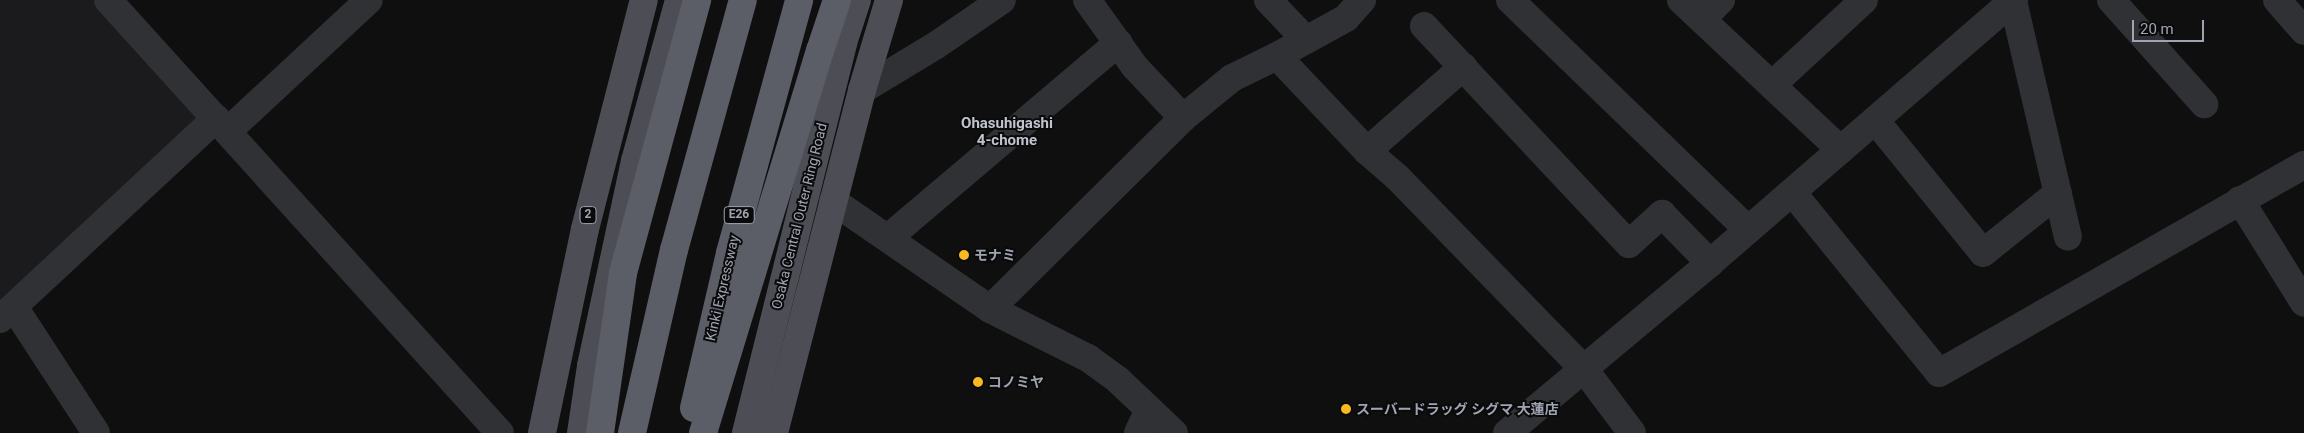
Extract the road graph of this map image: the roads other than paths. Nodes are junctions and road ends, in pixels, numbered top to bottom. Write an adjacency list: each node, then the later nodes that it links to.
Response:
1 (108, 0): 34 (street)
2 (368, 0): 34 (street)
3 (644, 0): 53 (main road, 2)
4 (679, 0): 54 (main road)
5 (698, 0): 55 (highway)
6 (743, 0): 56 (highway)
7 (799, 0): 57 (highway, Kinki Expressway / E26)
8 (837, 0): 58 (highway)
9 (857, 0): 59 (main road, Osaka Central Outer Ring Road)
10 (890, 0): 30 (main road)
11 (1002, 0): 30 (street)
12 (1087, 0): 26 (street)
13 (1268, 0): 25 (street)
14 (1362, 0): 25 (street)
15 (1510, 0): 42 (street)
16 (1681, 0): 22 (street)
17 (1721, 0): 22 (street)
18 (1864, 0): 29 (street)
19 (2014, 0): 33 (street); 39 (street)
20 (2111, 0): 31 (street)
21 (2277, 0): 24 (street)
22 (1702, 19): 29 (street)
23 (1424, 26): 28 (street)
24 (2304, 31)
25 (1306, 40): 27 (street)
26 (1118, 43): 32 (street); 44 (street)
27 (1277, 56): 32 (street); 36 (street)
28 (1462, 67): 36 (street); 45 (street)
29 (1772, 85): 35 (street)
30 (862, 90): 41 (main road)
31 (2204, 104)
32 (1183, 118): 47 (street)
33 (1876, 120): 35 (street); 39 (street)
34 (229, 133): 48 (street); 52 (street)
35 (1841, 150): 38 (street)
36 (1367, 151): 49 (street)
37 (2304, 164): 40 (street)
38 (1792, 192): 40 (street); 42 (street)
39 (2058, 193): 43 (street)
40 (2240, 200): 46 (street)
41 (833, 202): 44 (street); 60 (main road)
42 (1748, 230): 45 (street)
43 (2068, 237)
44 (888, 238): 47 (street)
45 (1710, 263): 49 (street)
46 (2304, 302)
47 (990, 309): 50 (street)
48 (7, 313): 51 (street)
49 (1584, 369): 62 (street); 63 (street)
50 (1144, 421): 61 (street)
51 (96, 433)
52 (500, 433)
53 (542, 433)
54 (581, 433)
55 (600, 433)
56 (632, 433)
57 (688, 433)
58 (703, 433)
59 (746, 433)
60 (774, 433)
61 (1174, 433)
62 (1506, 433)
63 (1632, 433)

